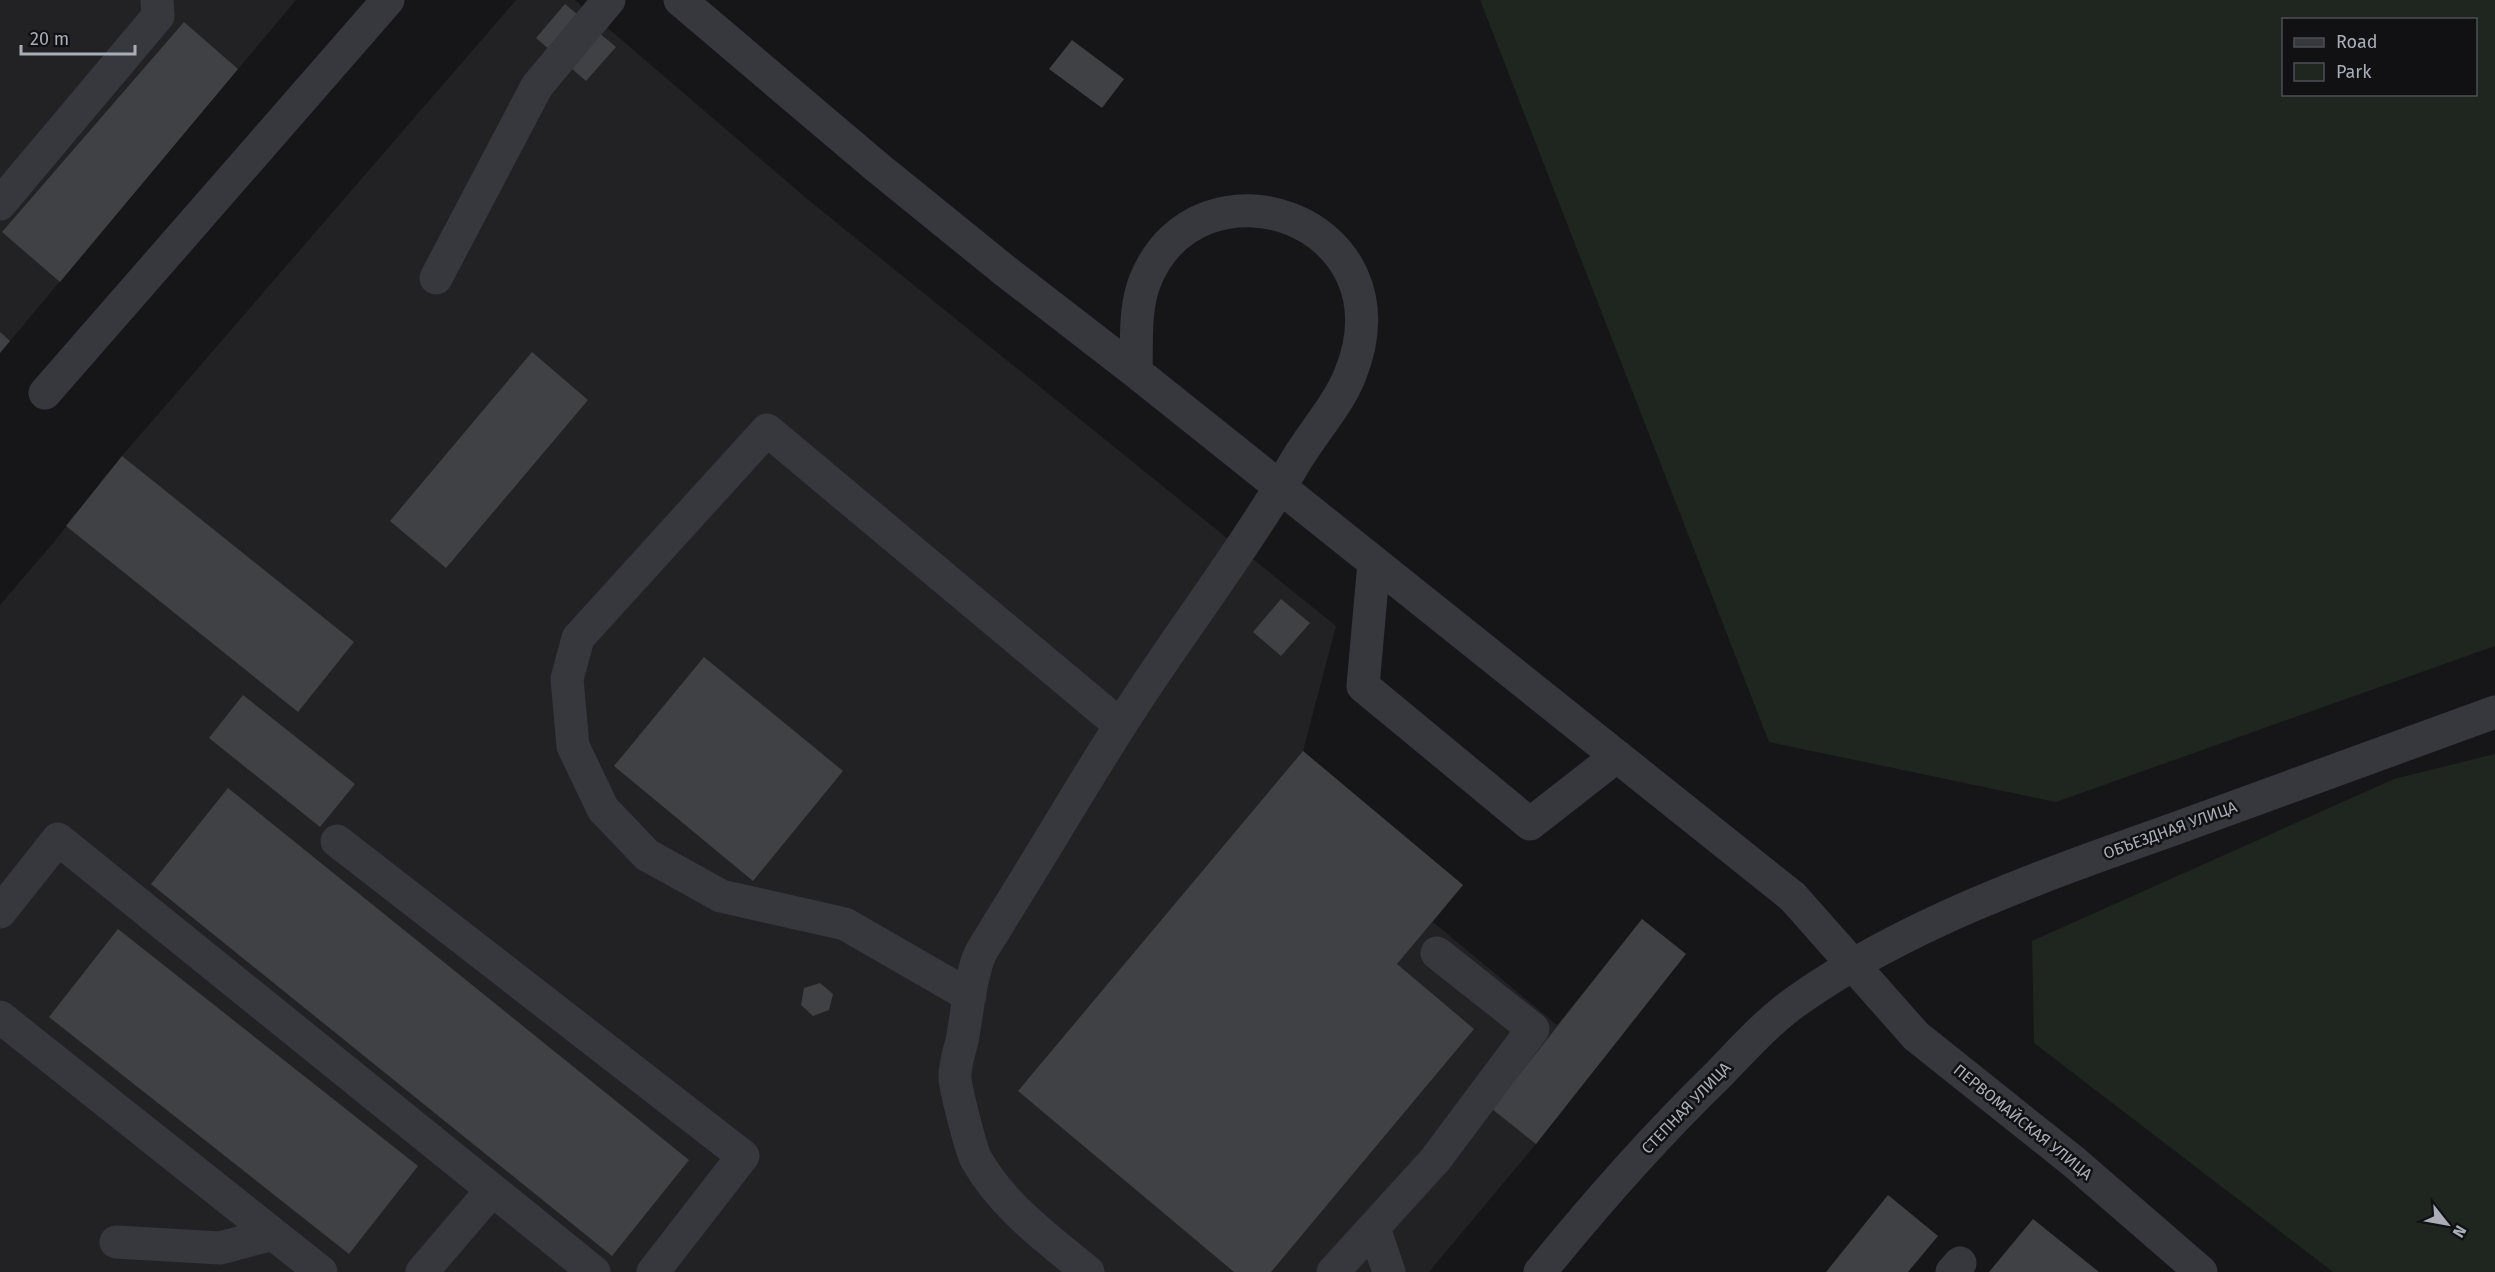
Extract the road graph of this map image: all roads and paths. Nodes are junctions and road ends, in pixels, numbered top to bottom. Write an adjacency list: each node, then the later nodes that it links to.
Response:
1 (157, 0): 5 (street)
2 (388, 0): 8 (street)
3 (609, 0): 6 (street)
4 (680, 0): 7 (street, ПЕРВОМАЙСКАЯ УЛИЦА)
5 (0, 204)
6 (436, 278)
7 (1136, 372): 9 (street, ПЕРВОМАЙСКАЯ УЛИЦА); 9 (street)
8 (45, 393)
9 (1280, 488): 10 (street, ПЕРВОМАЙСКАЯ УЛИЦА); 12 (street)
10 (1374, 562): 13 (street, ПЕРВОМАЙСКАЯ УЛИЦА); 13 (street)
11 (2495, 712): 17 (street, ОБЪЕЗДНАЯ УЛИЦА)
12 (1120, 725): 18 (street); 18 (street)
13 (1617, 756): 17 (street, ПЕРВОМАЙСКАЯ УЛИЦА)
14 (337, 841): 27 (street)
15 (0, 912): 20 (street)
16 (1437, 953): 21 (street)
17 (1852, 964): 31 (street, СТЕПНАЯ УЛИЦА); 32 (street, ПЕРВОМАЙСКАЯ УЛИЦА)
18 (970, 996): 28 (street)
19 (0, 1017): 22 (street)
20 (492, 1190): 25 (street); 26 (street)
21 (1374, 1228): 29 (street); 30 (street)
22 (273, 1234): 23 (street); 24 (street)
23 (116, 1242)
24 (321, 1272)
25 (422, 1272)
26 (594, 1272)
27 (653, 1272)
28 (1088, 1272)
29 (1333, 1272)
30 (1389, 1272)
31 (1540, 1272)
32 (2201, 1272)

